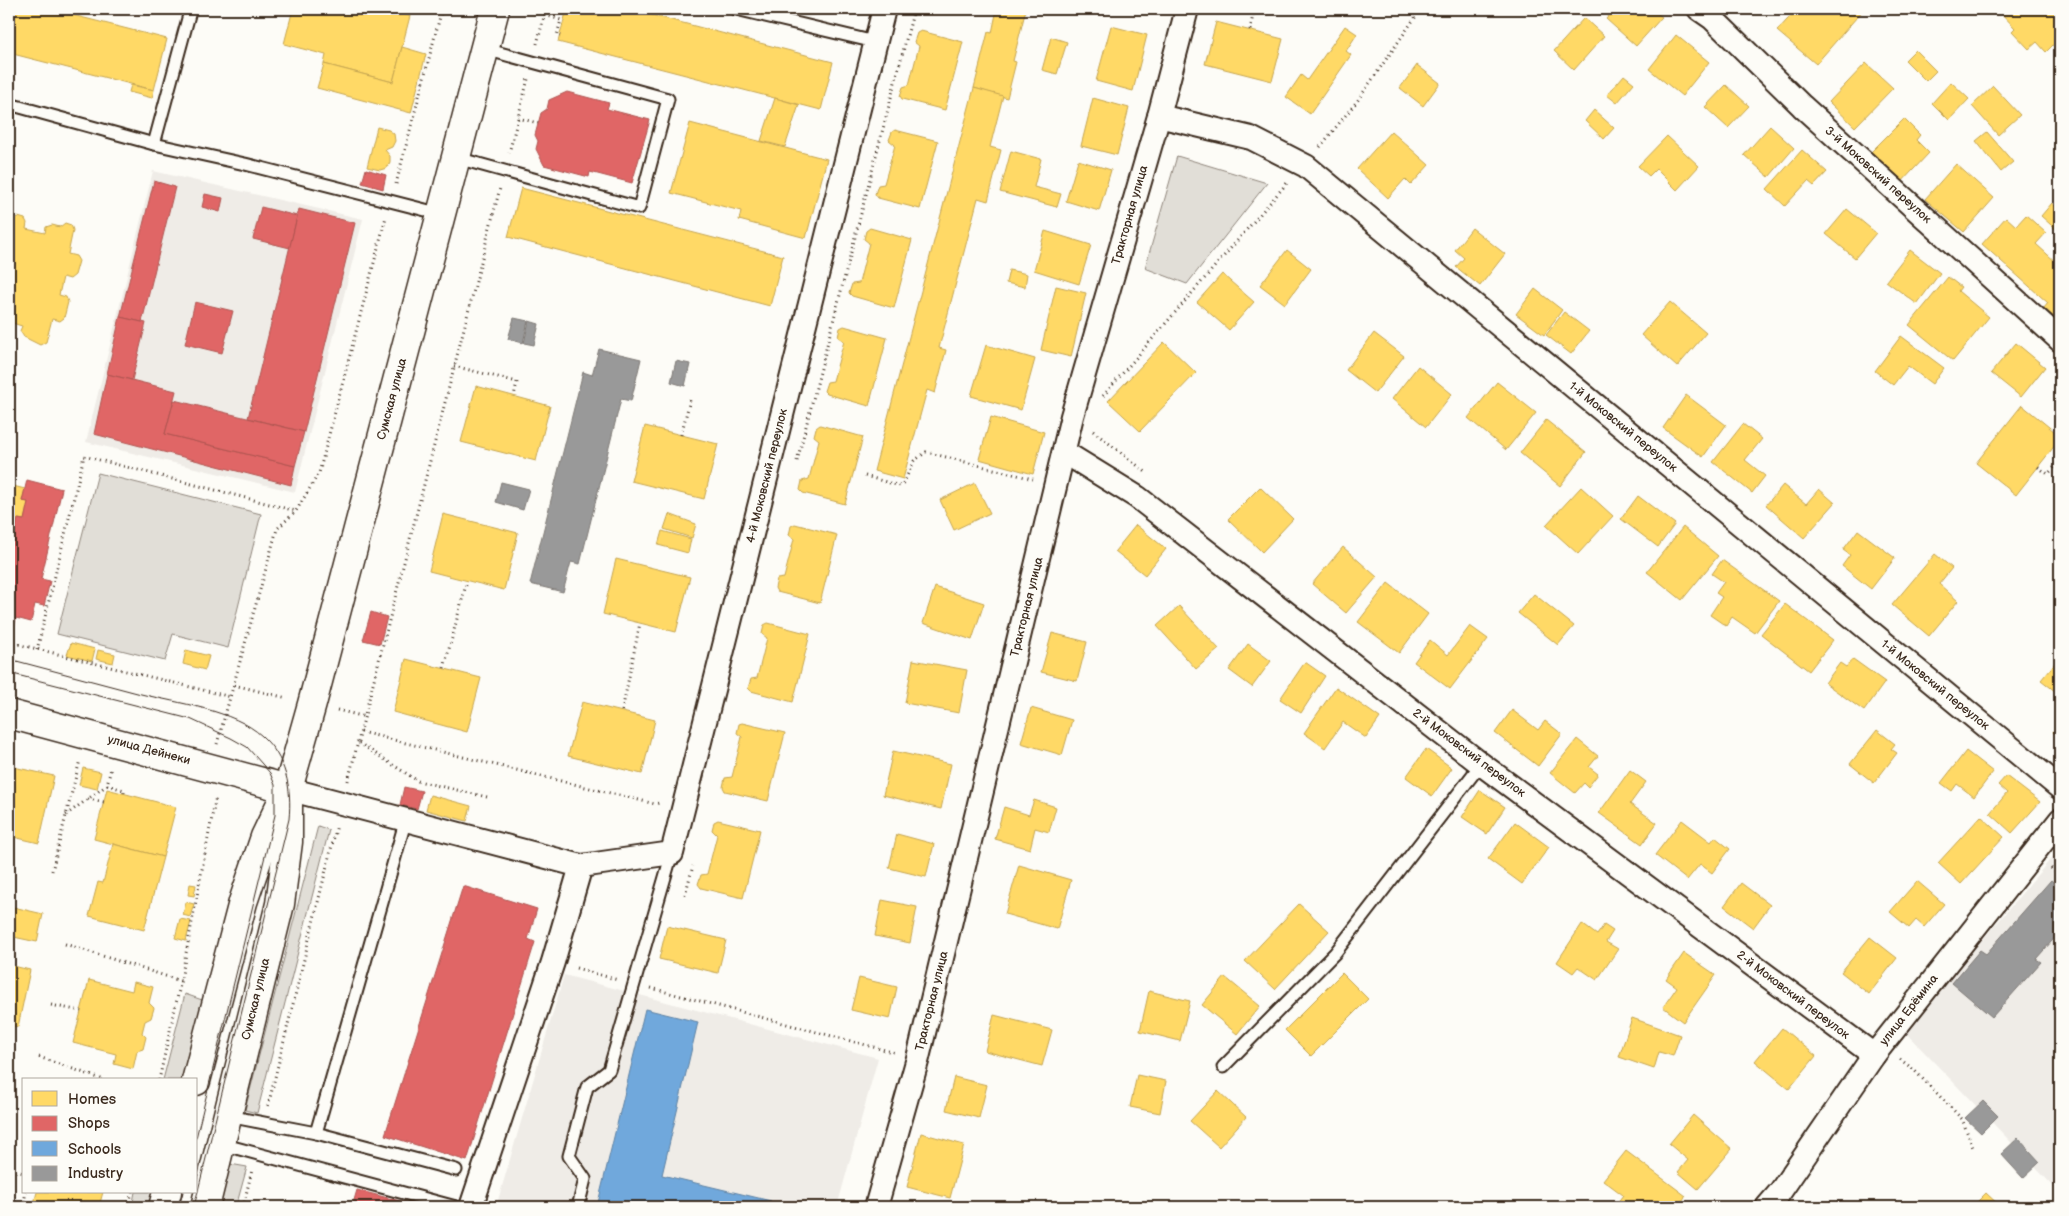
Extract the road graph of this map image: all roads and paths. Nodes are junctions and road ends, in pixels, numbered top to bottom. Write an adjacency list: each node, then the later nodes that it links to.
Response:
1 (442, 9): 26 (path)
2 (495, 9): 16 (main road, Сумская улица)
3 (546, 9): 12 (path)
4 (736, 9): 15 (lane)
5 (884, 9): 15 (street, 4-й Моковский переулок)
6 (914, 9): 37 (path)
7 (1187, 9): 19 (street, Тракторная улица)
8 (1421, 9): 24 (path)
9 (1698, 9): 28 (street, 3-й Моковский переулок)
10 (1254, 10): 13 (path)
11 (190, 11): 22 (lane)
12 (545, 16): 14 (path); 17 (path)
13 (1250, 30)
14 (560, 36)
15 (875, 42): 61 (street, 4-й Моковский переулок)
16 (485, 49): 17 (lane); 23 (main road, Сумская улица)
17 (532, 62): 20 (path); 25 (lane)
18 (9, 104): 22 (lane)
19 (1159, 116): 24 (street, 1-й Моковский переулок); 32 (street, Тракторная улица)
20 (518, 118): 21 (path); 25 (path)
21 (538, 123)
22 (154, 144): 26 (lane)
23 (457, 158): 25 (lane); 27 (main road, Сумская улица)
24 (1306, 166): 32 (path); 58 (street, 1-й Моковский переулок)
25 (504, 171): 29 (path)
26 (391, 201): 27 (lane); 40 (path)
27 (442, 214): 59 (main road, Сумская улица)
28 (2060, 340)
29 (454, 366): 30 (path); 49 (path)
30 (514, 396)
31 (690, 400): 33 (path)
32 (1075, 403): 34 (street, Тракторная улица)
33 (680, 435)
34 (1064, 452): 55 (street, 2-й Моковский переулок); 83 (street, Тракторная улица)
35 (2060, 461): 36 (path)
36 (2038, 467)
37 (795, 470)
38 (865, 476): 39 (path)
39 (1038, 480)
40 (296, 511): 44 (path); 46 (path)
41 (467, 581): 45 (path)
42 (640, 623): 47 (path)
43 (9, 642): 44 (path)
44 (37, 650): 46 (path)
45 (444, 668)
46 (231, 697): 56 (path)
47 (622, 711)
48 (9, 714): 56 (main road, улица Дейнеки)
49 (361, 732): 50 (path); 61 (path)
50 (358, 743): 62 (path); 65 (path)
51 (76, 755): 52 (path)
52 (81, 756): 53 (path); 66 (path)
53 (89, 759)
54 (104, 763): 57 (path)
55 (1481, 764): 81 (street, 2-й Моковский переулок); 84 (lane)
56 (211, 766): 59 (main road, улица Дейнеки); 77 (path)
57 (107, 785): 60 (path); 63 (path)
58 (2060, 788)
59 (288, 789): 65 (street); 87 (main road, Сумская улица); 88 (main road, Сумская улица)
60 (124, 793)
61 (688, 796): 69 (street, 4-й Моковский переулок)
62 (488, 797)
63 (88, 799): 64 (path); 66 (path)
64 (104, 802)
65 (342, 802): 67 (street); 89 (path)
66 (66, 815): 72 (path)
67 (406, 819): 71 (street); 90 (lane)
68 (2060, 820): 81 (street, улица Ерёмина)
69 (672, 853): 71 (street); 106 (lane)
70 (695, 858): 73 (path)
71 (581, 866): 75 (street)
72 (52, 871)
73 (685, 895)
74 (65, 944): 77 (path)
75 (552, 962): 76 (path); 105 (street)
76 (620, 980)
77 (181, 981): 86 (path)
78 (649, 988): 83 (path)
79 (51, 1005): 80 (path)
80 (81, 1011)
81 (1874, 1055): 108 (street, улица Ерёмина)
82 (39, 1057): 85 (path)
83 (918, 1058): 107 (street, Тракторная улица)
84 (1223, 1067)
85 (98, 1078)
86 (159, 1078)
87 (197, 1078)
88 (228, 1116): 89 (lane); 91 (main road, Сумская улица)
89 (263, 1123): 90 (lane)
90 (316, 1133): 94 (lane)
91 (221, 1144): 92 (lane); 102 (main road, Сумская улица)
92 (256, 1154): 103 (path); 104 (lane)
93 (11, 1170): 95 (path)
94 (456, 1170)
95 (22, 1173)
96 (25, 1194): 99 (path)
97 (131, 1194): 100 (path)
98 (166, 1194): 101 (main road)
99 (22, 1207)
100 (128, 1207)
101 (163, 1207)
102 (205, 1207)
103 (243, 1207)
104 (456, 1207)
105 (471, 1207)
106 (578, 1207)
107 (876, 1207)
108 (1766, 1207)

